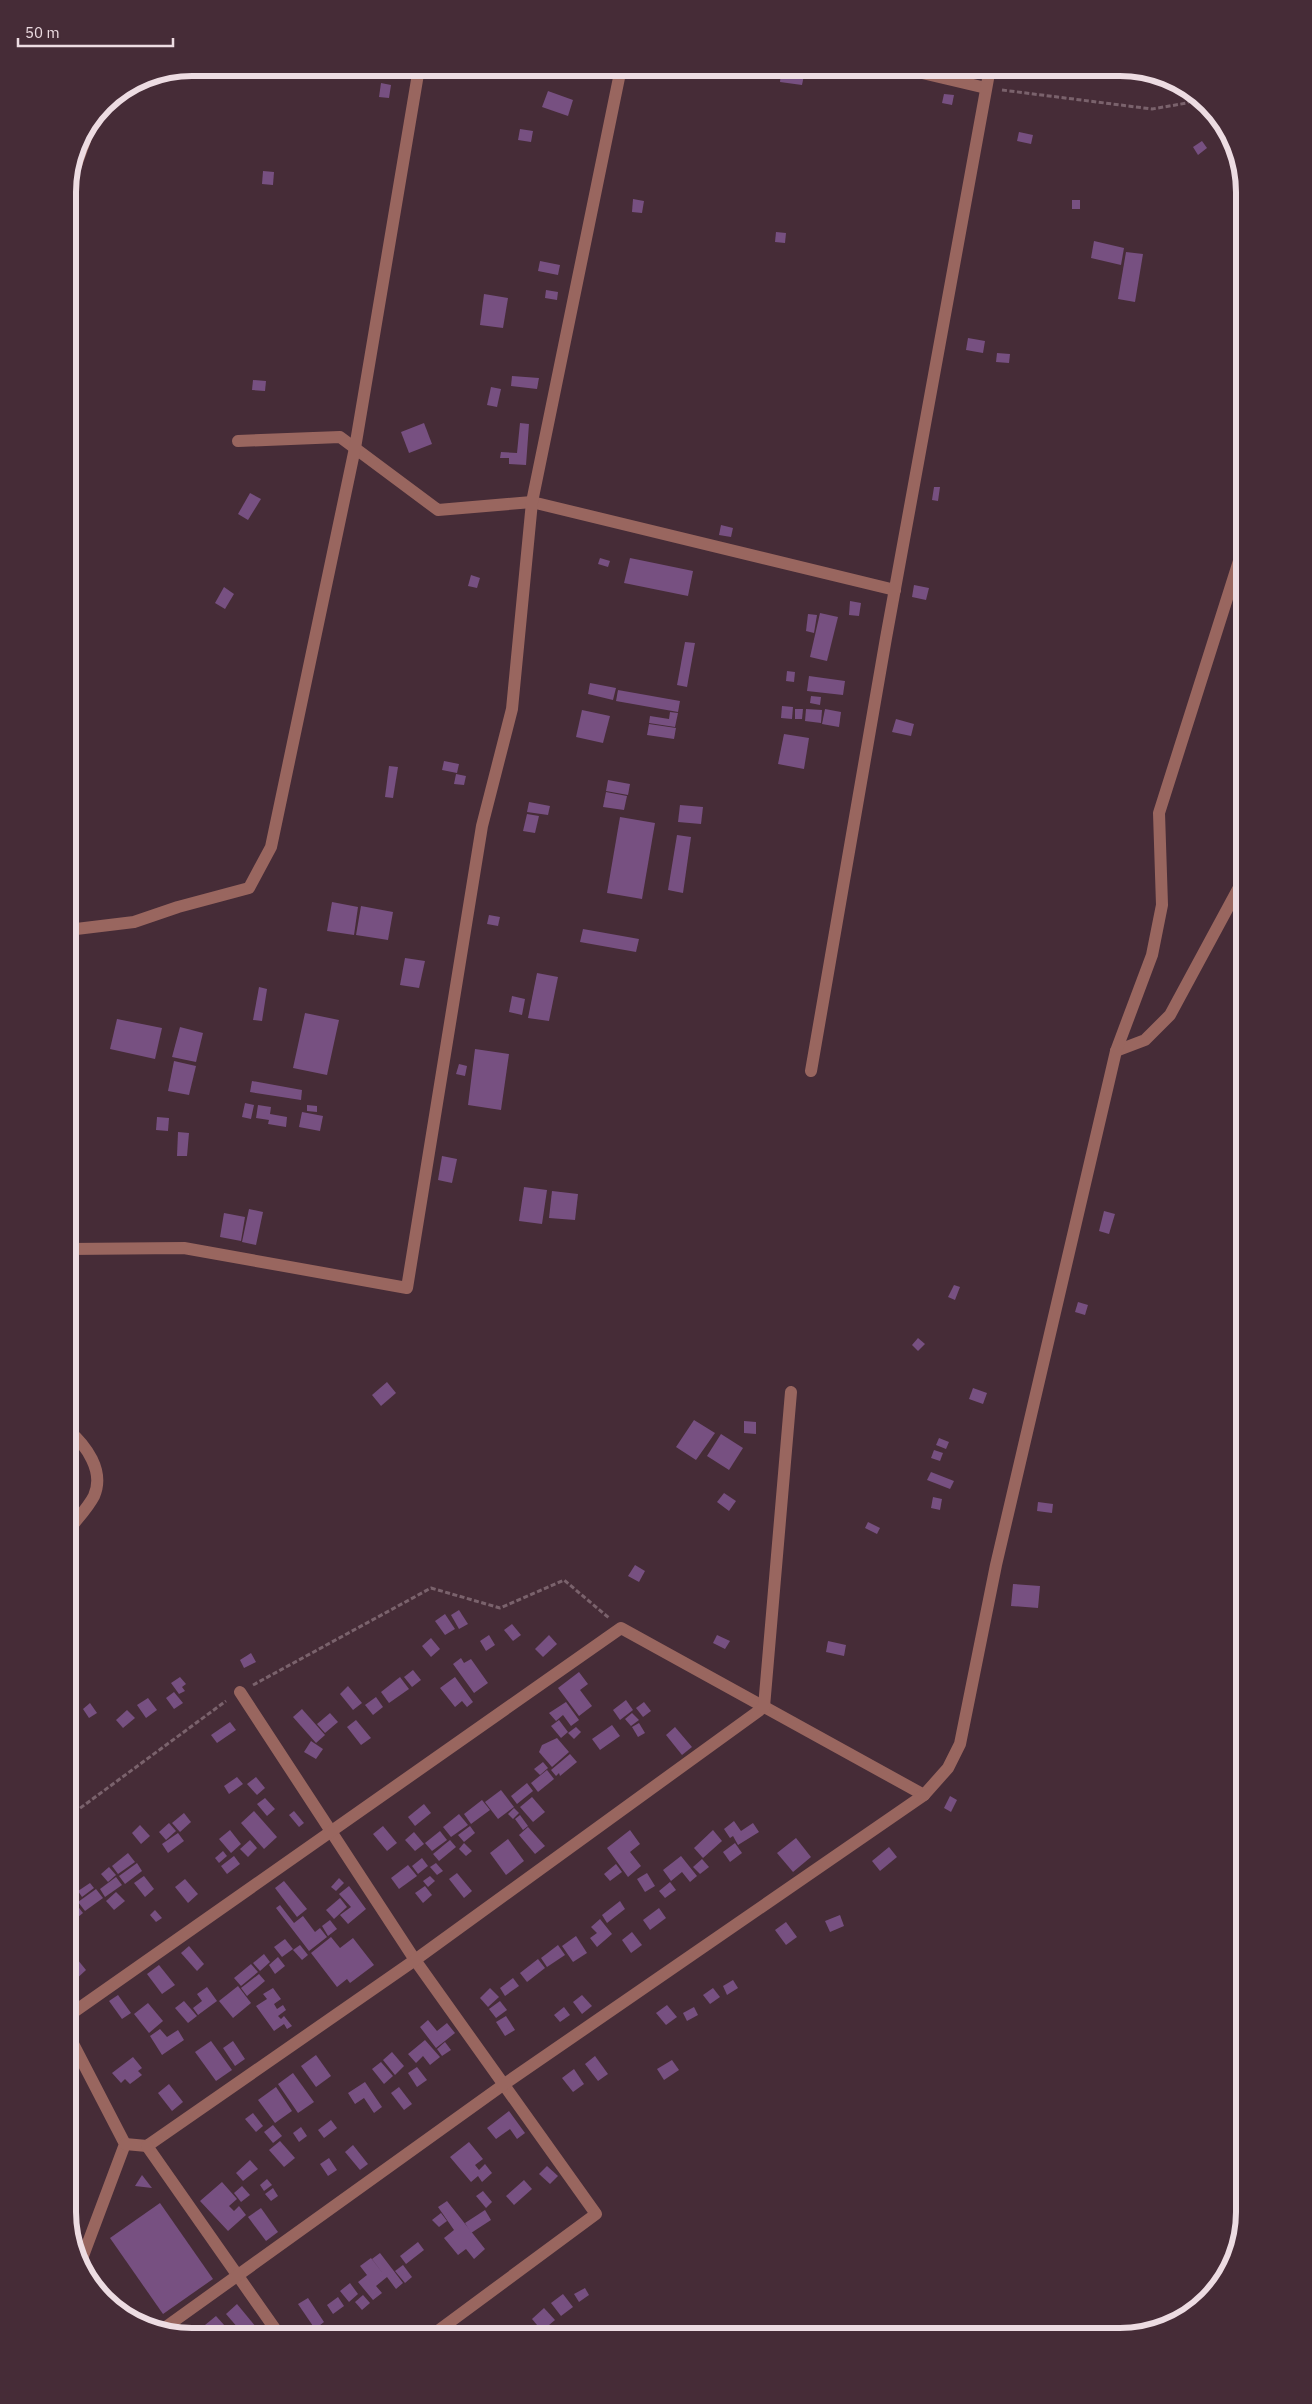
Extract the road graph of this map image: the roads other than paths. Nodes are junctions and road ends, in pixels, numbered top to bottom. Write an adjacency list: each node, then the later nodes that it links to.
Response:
1 (418, 76): 7 (street)
2 (619, 76): 8 (street)
3 (935, 76): 5 (street)
4 (988, 76): 5 (street)
5 (986, 88): 10 (street)
6 (238, 441): 7 (street)
7 (355, 448): 8 (street); 12 (street)
8 (532, 502): 10 (street); 15 (street)
9 (1236, 570): 13 (street)
10 (895, 590): 14 (street)
11 (1236, 893): 13 (street)
12 (76, 929)
13 (1116, 1051): 21 (street)
14 (811, 1071)
15 (76, 1249)
16 (791, 1392): 20 (street)
17 (76, 1437): 18 (street)
18 (76, 1520)
19 (240, 1692): 22 (street)
20 (764, 1707): 21 (street); 22 (street); 23 (street)
21 (924, 1795): 26 (street)
22 (330, 1832): 23 (street); 24 (street)
23 (415, 1960): 26 (street); 28 (street)
24 (76, 2010)
25 (76, 2049): 27 (street)
26 (503, 2085): 30 (street); 33 (street)
27 (125, 2144): 28 (street); 29 (street)
28 (147, 2146): 30 (street)
29 (84, 2254)
30 (238, 2276): 31 (street); 32 (street)
31 (167, 2325)
32 (274, 2328)
33 (441, 2328)

